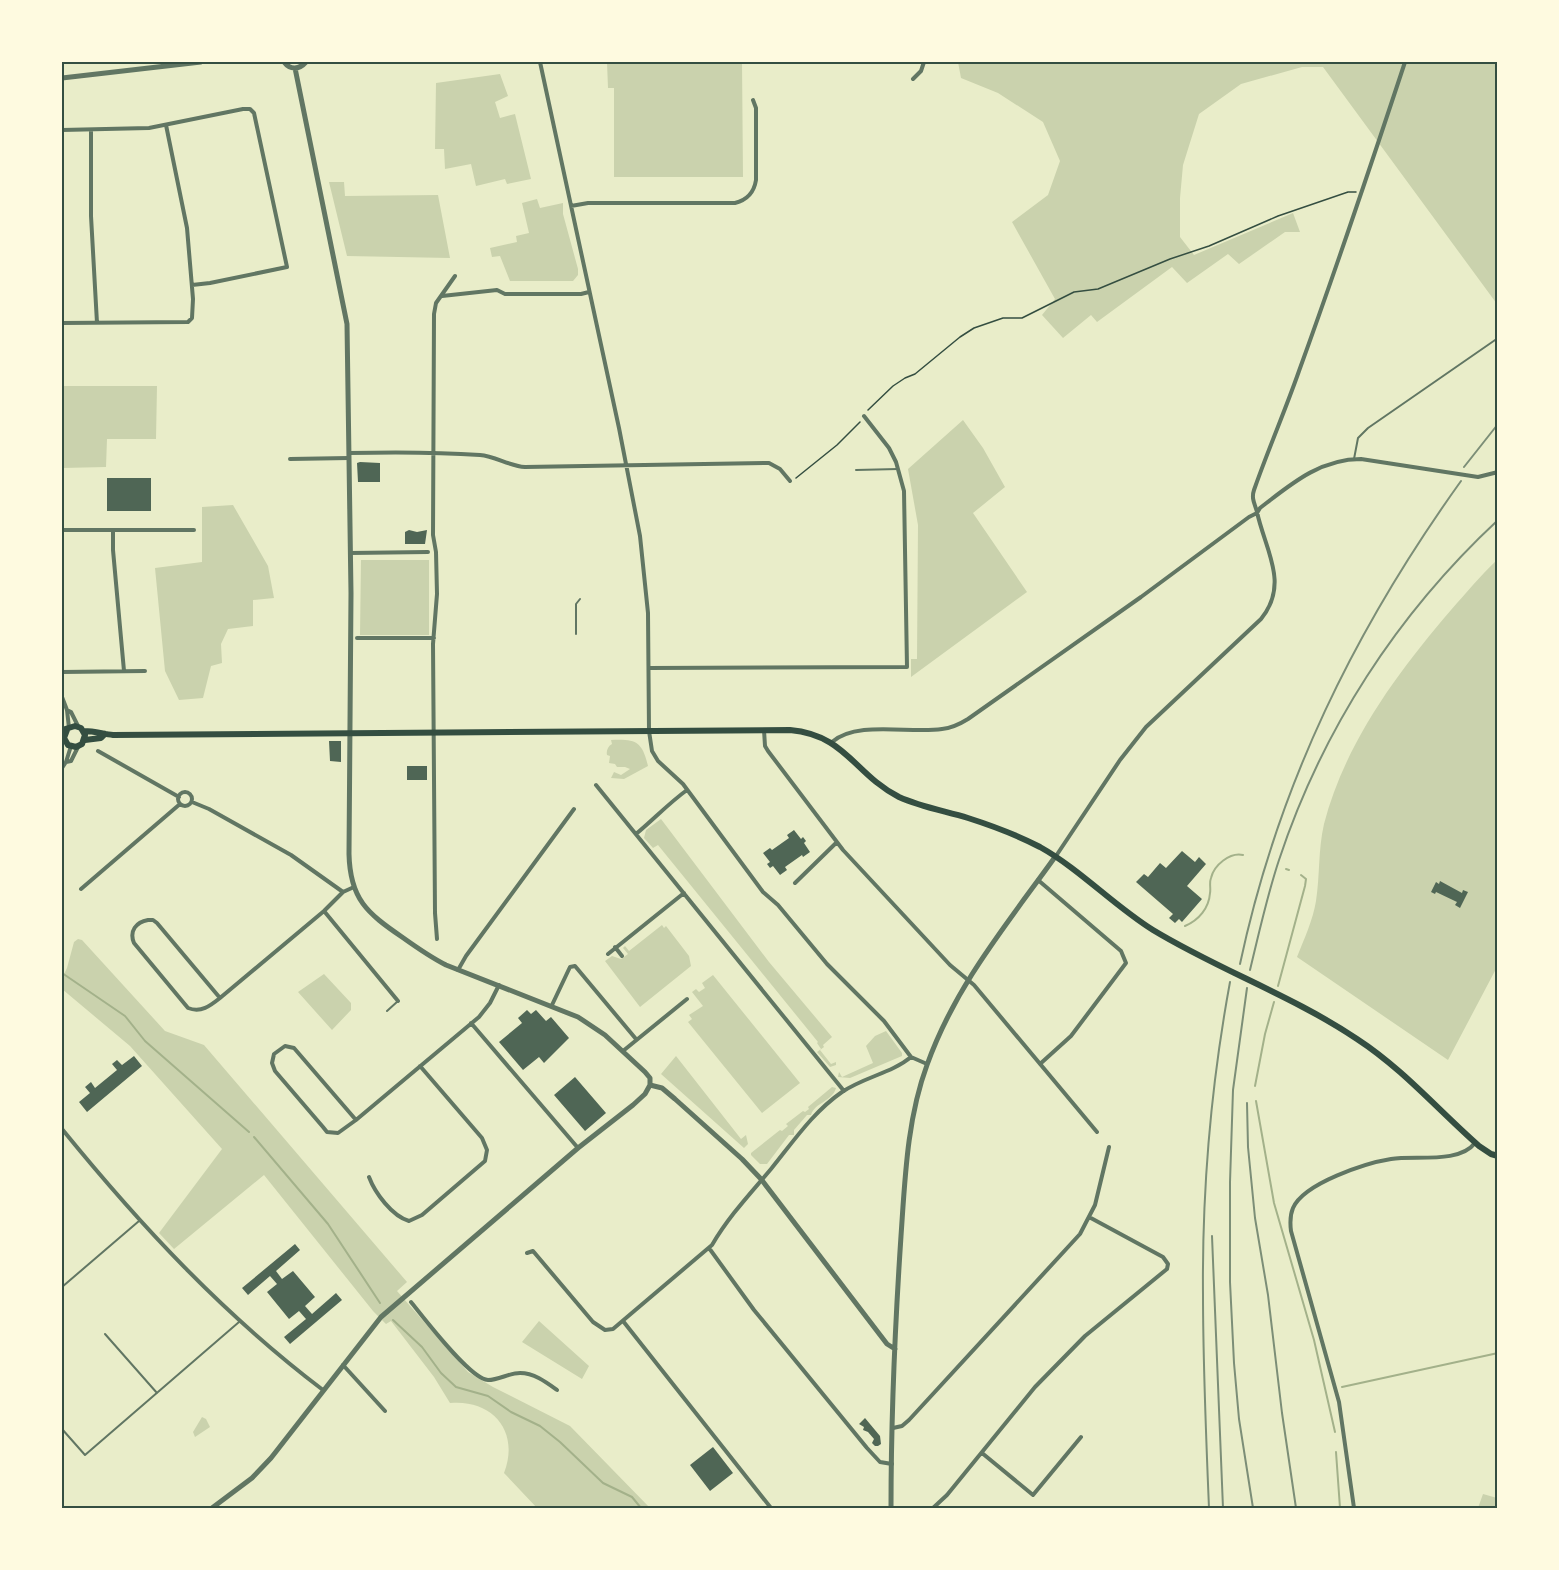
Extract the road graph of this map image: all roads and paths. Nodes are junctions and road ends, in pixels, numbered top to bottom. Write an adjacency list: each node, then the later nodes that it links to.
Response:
1 (201, 62): 8 (street)
2 (284, 62): 7 (street)
3 (306, 62): 7 (street)
4 (540, 62): 15 (street)
5 (924, 62): 9 (street)
6 (1405, 62): 14 (street)
7 (295, 68): 25 (street)
8 (62, 78)
9 (913, 79)
10 (753, 100): 15 (street)
11 (166, 125): 13 (street); 17 (street); 17 (street)
12 (62, 130): 13 (street)
13 (91, 130): 20 (street)
14 (1362, 193): 23 (path); 33 (street)
15 (571, 206): 18 (street)
16 (455, 276): 19 (street)
17 (192, 285): 20 (street)
18 (589, 292): 19 (street); 28 (street)
19 (441, 296): 24 (street)
20 (97, 322): 21 (street)
21 (62, 323)
22 (1497, 338): 27 (lane)
23 (864, 416): 29 (street); 32 (path)
24 (433, 453): 25 (street); 28 (street); 42 (street)
25 (349, 456): 26 (street); 38 (street)
26 (290, 459)
27 (1354, 459): 31 (street); 33 (street)
28 (626, 465): 32 (street); 43 (street)
29 (898, 469): 30 (lane); 43 (street)
30 (856, 470)
31 (1497, 472)
32 (790, 481)
33 (1257, 513): 58 (street); 72 (street)
34 (62, 530): 35 (street)
35 (113, 530): 36 (street); 44 (street)
36 (194, 530)
37 (428, 552): 38 (street)
38 (349, 553): 41 (street)
39 (580, 599): 40 (lane)
40 (576, 634)
41 (354, 638): 42 (street); 54 (street)
42 (434, 638): 53 (street)
43 (649, 668): 52 (street)
44 (124, 671): 45 (street); 46 (street)
45 (145, 671)
46 (62, 672)
47 (62, 697): 48 (street)
48 (67, 710): 49 (street); 50 (street)
49 (66, 729): 50 (main road); 56 (main road)
50 (81, 729): 55 (main road); 57 (main road)
51 (764, 730): 52 (main road); 58 (main road); 71 (street)
52 (649, 731): 53 (main road); 65 (street)
53 (433, 732): 54 (main road); 80 (street)
54 (350, 733): 55 (main road); 75 (street)
55 (105, 734): 57 (main road)
56 (63, 738): 59 (main road)
57 (85, 740): 60 (main road)
58 (832, 742): 72 (main road)
59 (71, 746): 60 (main road); 62 (street)
60 (79, 746): 62 (street)
61 (98, 752): 66 (street)
62 (66, 762): 63 (street)
63 (62, 768)
64 (596, 785): 70 (street)
65 (687, 790): 70 (street); 95 (street)
66 (179, 797): 67 (street); 68 (street)
67 (192, 802): 68 (street); 77 (street)
68 (180, 804): 76 (street)
69 (574, 808): 84 (street)
70 (636, 834): 78 (street)
71 (836, 843): 74 (street); 85 (street)
72 (1055, 857): 73 (street); 104 (main road)
73 (1038, 880): 85 (street); 97 (street)
74 (795, 883)
75 (354, 887): 77 (street); 84 (street)
76 (81, 889)
77 (343, 892): 79 (street)
78 (684, 893): 81 (street); 100 (street)
79 (324, 911): 87 (street); 89 (street)
80 (437, 939)
81 (615, 948): 82 (street); 83 (street)
82 (608, 954)
83 (622, 956)
84 (458, 970): 86 (street)
85 (968, 979): 96 (street); 97 (street)
86 (499, 985): 90 (street); 92 (street)
87 (220, 998): 87 (street)
88 (687, 999): 93 (street)
89 (398, 1001): 91 (lane)
90 (552, 1005): 93 (street); 94 (street)
91 (387, 1011)
92 (471, 1023): 98 (street); 106 (street)
93 (636, 1040): 94 (street)
94 (623, 1052): 99 (street)
95 (911, 1057): 96 (street); 100 (street)
96 (927, 1064): 119 (street)
97 (1040, 1064): 103 (street)
98 (420, 1066): 101 (street); 108 (street)
99 (650, 1085): 106 (street); 109 (street)
100 (844, 1091): 109 (street)
101 (356, 1120): 101 (street)
102 (62, 1129): 111 (street)
103 (1097, 1132)
104 (1475, 1143): 107 (main road); 134 (street)
105 (1109, 1147): 110 (street)
106 (578, 1148): 120 (street)
107 (1497, 1156)
108 (369, 1177)
109 (761, 1179): 112 (street); 119 (street)
110 (1089, 1217): 125 (street); 128 (street)
111 (139, 1221): 114 (lane); 117 (street)
112 (709, 1248): 116 (street); 129 (street)
113 (527, 1253): 116 (street)
114 (62, 1287)
115 (411, 1302): 122 (street)
116 (624, 1321): 131 (street)
117 (239, 1322): 121 (street); 123 (lane)
118 (105, 1334): 123 (lane)
119 (895, 1349): 125 (street)
120 (342, 1365): 121 (street); 124 (street)
121 (323, 1390): 130 (street)
122 (557, 1390)
123 (157, 1393): 126 (lane)
124 (386, 1411)
125 (893, 1428): 129 (street)
126 (62, 1429)
127 (1081, 1437): 128 (street)
128 (982, 1453): 133 (street)
129 (892, 1464): 132 (street)
130 (212, 1509)
131 (771, 1509)
132 (891, 1509)
133 (933, 1509)
134 (1354, 1509)

